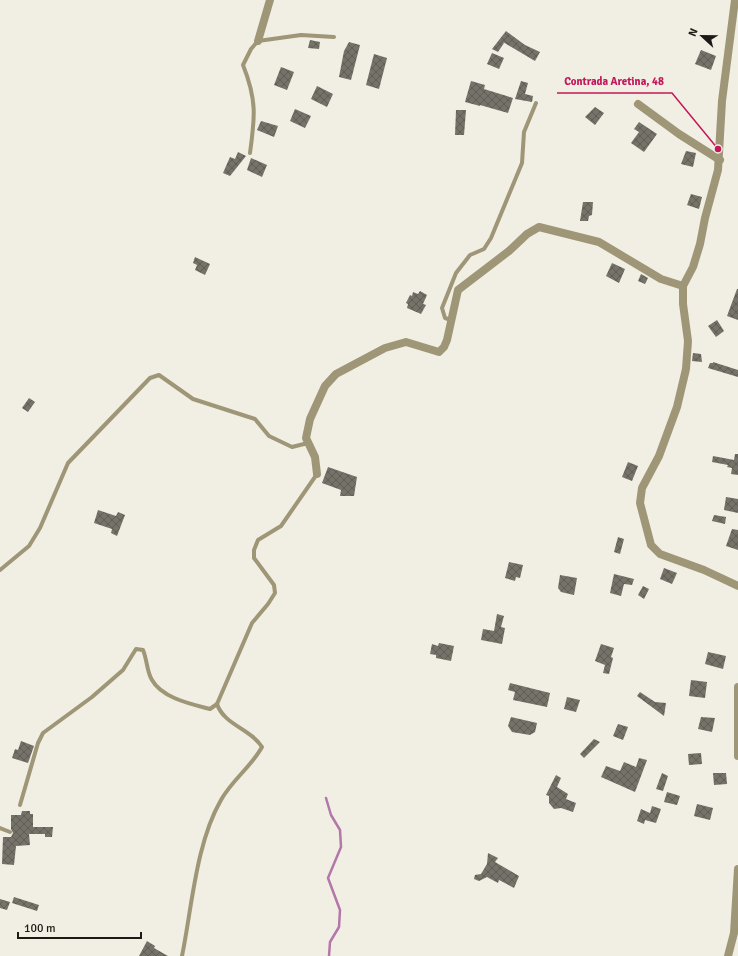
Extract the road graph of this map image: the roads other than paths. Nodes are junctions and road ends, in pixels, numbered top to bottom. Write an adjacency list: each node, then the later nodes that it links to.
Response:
1 (270, 0): 4 (street)
2 (735, 0): 8 (street)
3 (334, 37): 4 (lane)
4 (258, 41): 7 (lane)
5 (536, 103): 10 (lane)
6 (638, 104): 8 (street)
7 (250, 153)
8 (720, 160): 9 (street)
9 (683, 286): 10 (street); 14 (street)
10 (451, 320): 11 (street)
11 (307, 441): 12 (street); 13 (lane)
12 (317, 474): 16 (lane)
13 (0, 570)
14 (738, 586)
15 (738, 687): 17 (street)
16 (217, 704): 18 (lane); 22 (lane)
17 (738, 756)
18 (20, 806)
19 (0, 828): 20 (lane)
20 (10, 832)
21 (738, 869): 23 (street)
22 (182, 956)
23 (728, 956)

